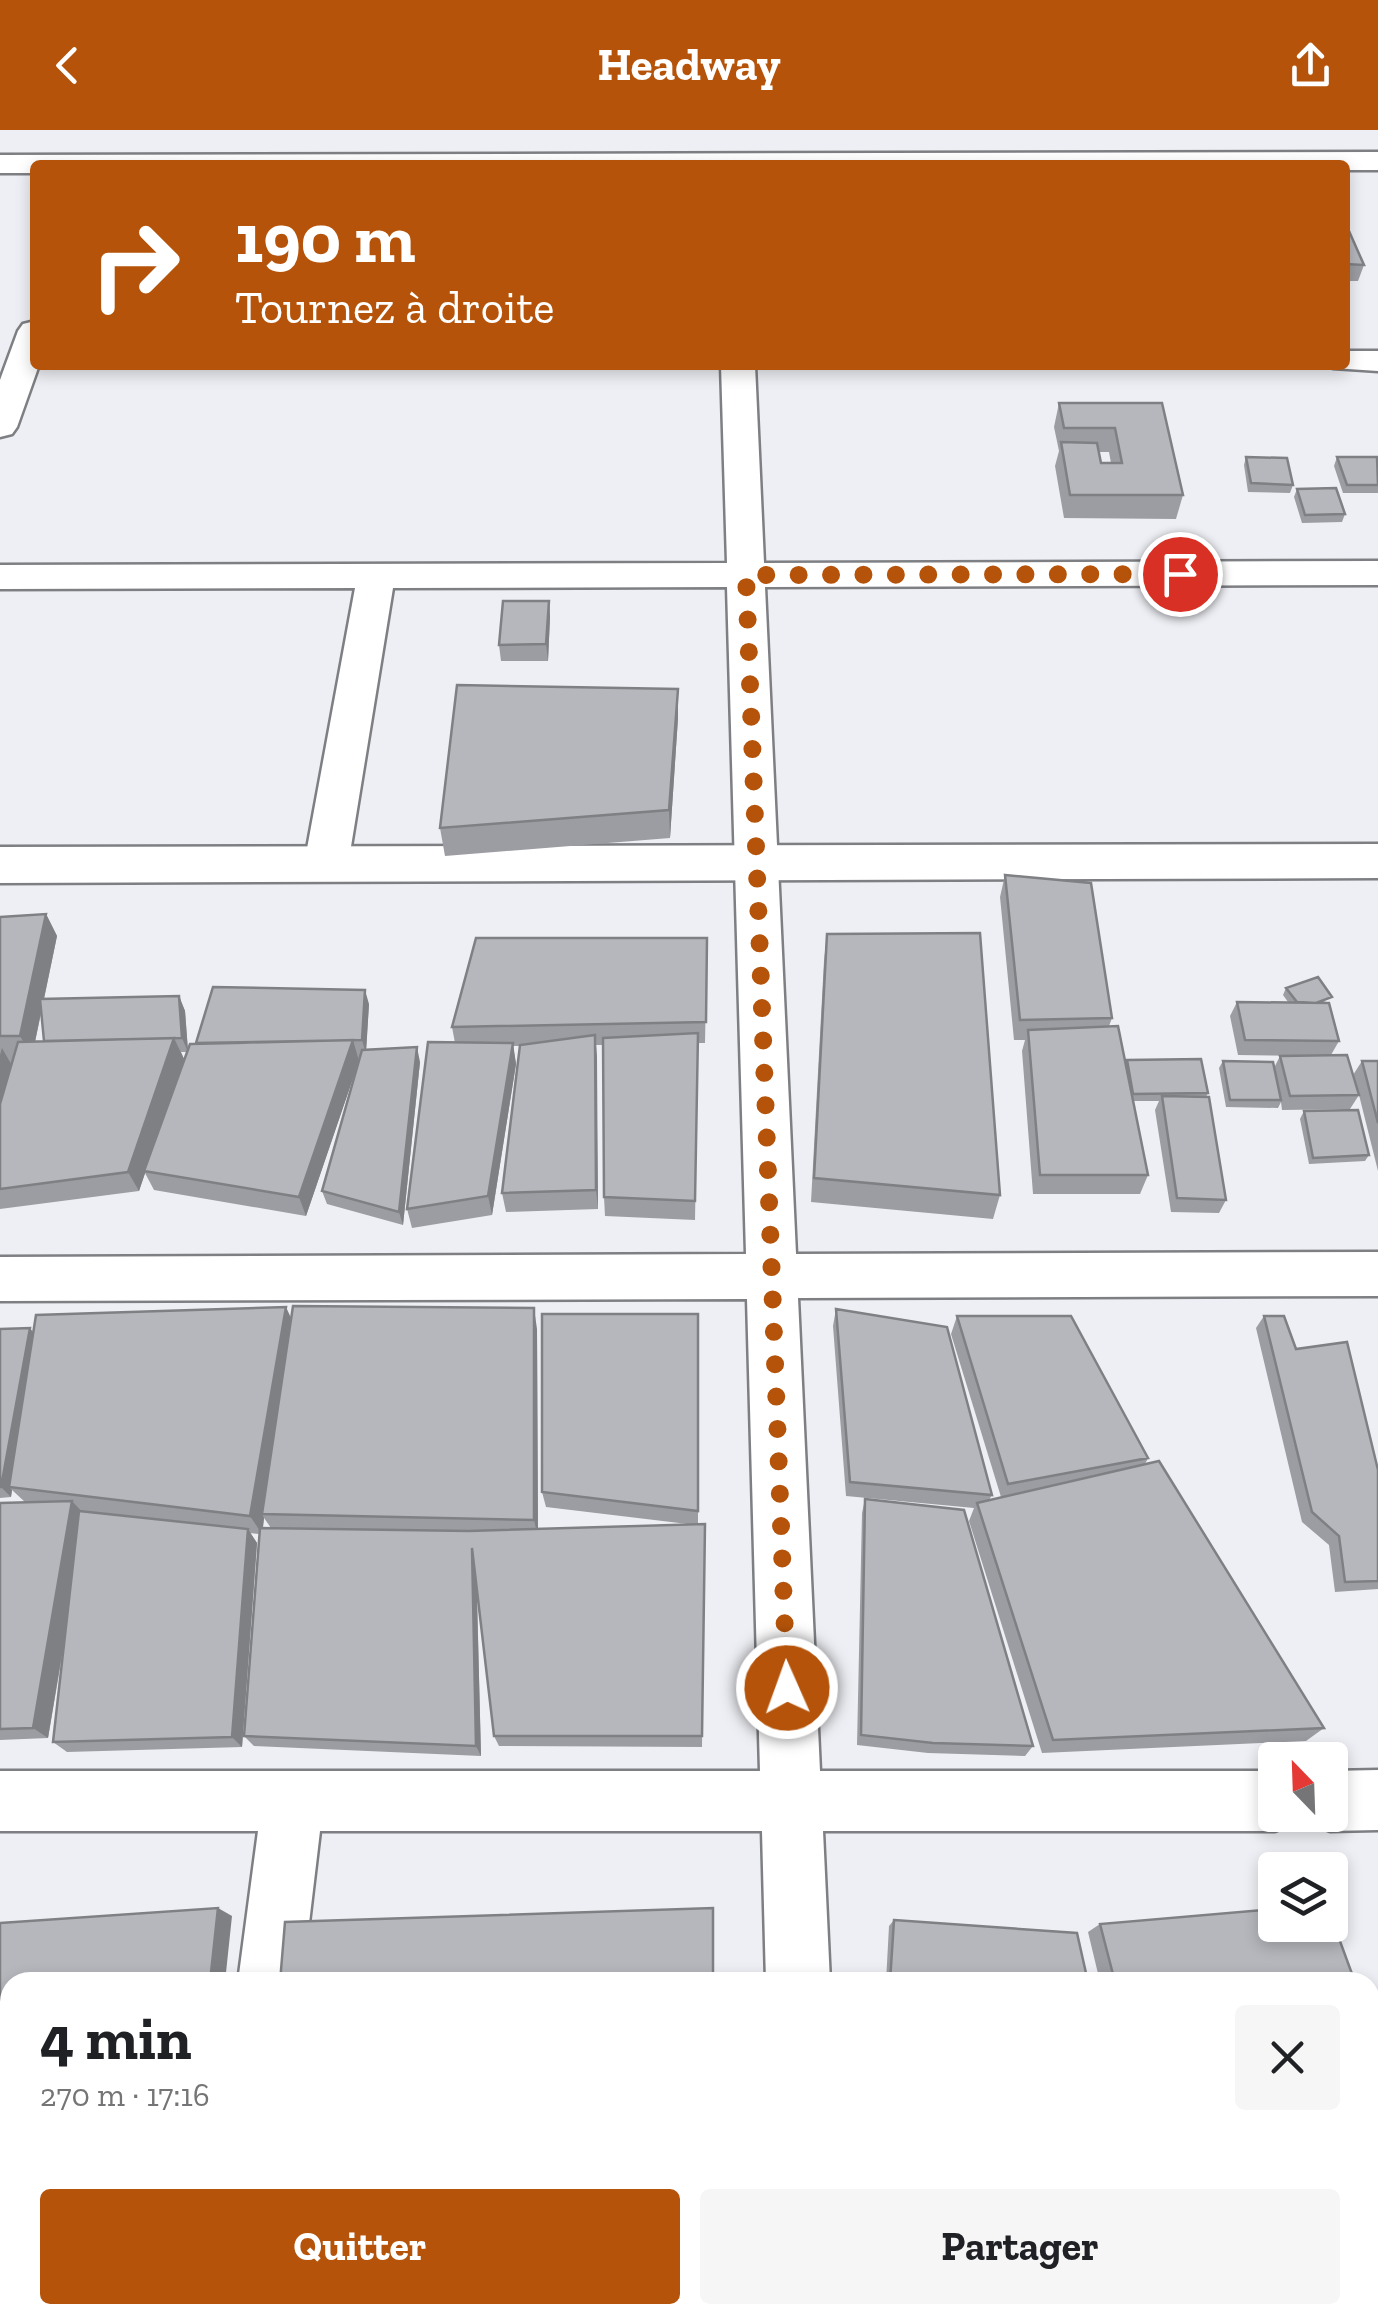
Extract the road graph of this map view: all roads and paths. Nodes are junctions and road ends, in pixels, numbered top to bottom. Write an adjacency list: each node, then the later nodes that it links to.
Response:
1 (109, 130): 4 (street)
2 (730, 130): 5 (street)
3 (1358, 130): 9 (street)
4 (98, 160)
5 (731, 160)
6 (0, 164): 7 (street)
7 (30, 164)
8 (1350, 166): 9 (street)
9 (1376, 166)
10 (24, 347): 14 (street)
11 (1350, 361): 12 (street)
12 (1378, 361)
13 (738, 370): 16 (street)
14 (0, 427)
15 (1378, 573): 16 (street)
16 (746, 575): 17 (street); 20 (street)
17 (376, 576): 18 (street); 21 (street)
18 (0, 577)
19 (1378, 861): 20 (street)
20 (756, 863): 21 (street); 24 (street)
21 (326, 865): 22 (street)
22 (0, 866)
23 (1378, 1274): 24 (street)
24 (772, 1276): 25 (street); 30 (street)
25 (0, 1278)
26 (1258, 1800): 30 (street)
27 (1348, 1800): 28 (street)
28 (1378, 1800)
29 (293, 1801): 30 (street); 31 (street); 32 (street)
30 (791, 1801): 33 (street)
31 (0, 1802)
32 (271, 1972)
33 (798, 1972)

